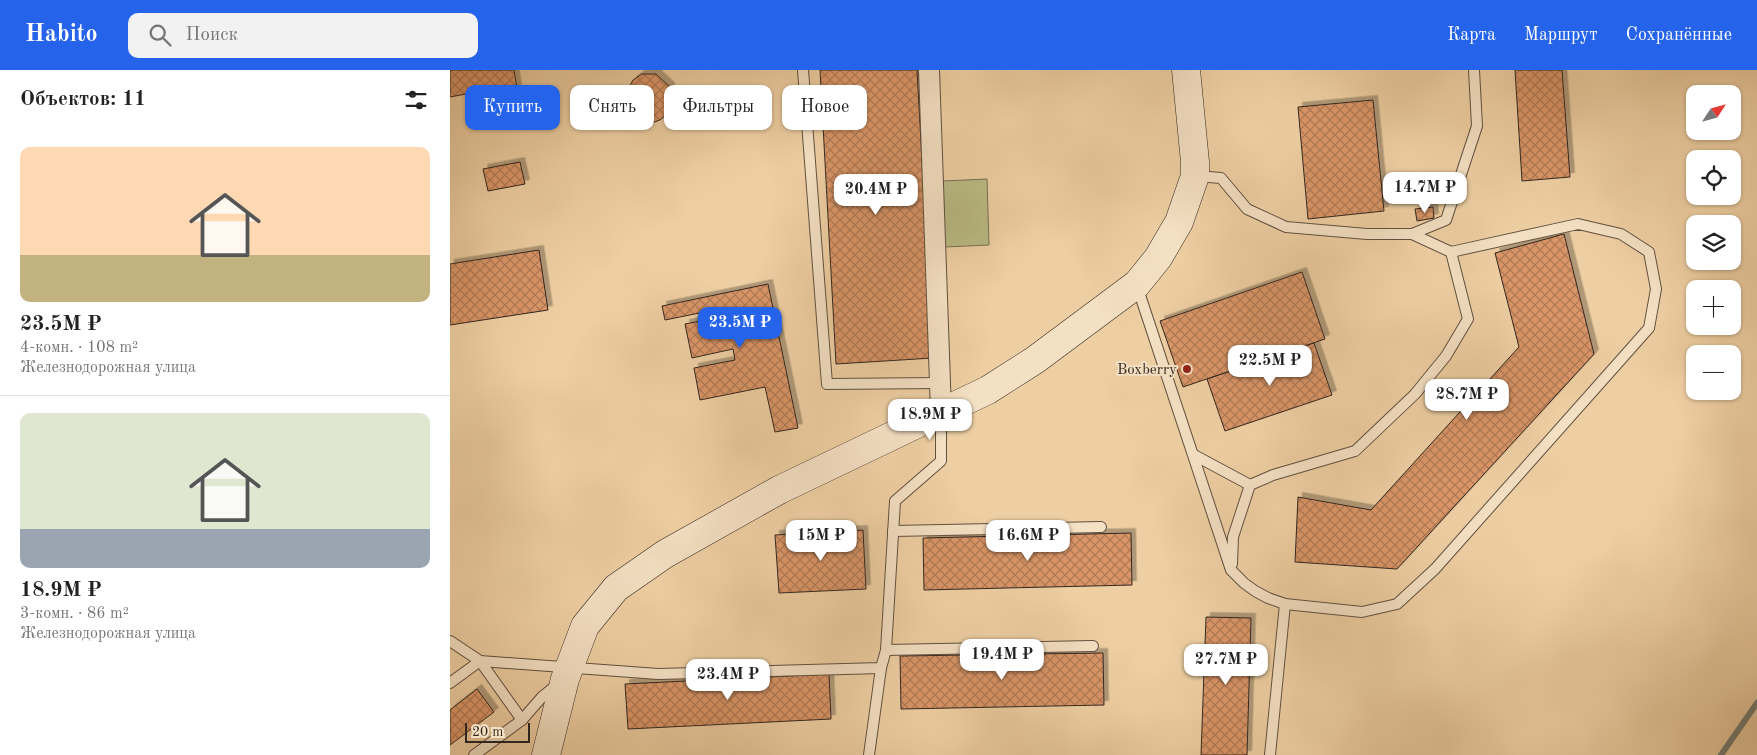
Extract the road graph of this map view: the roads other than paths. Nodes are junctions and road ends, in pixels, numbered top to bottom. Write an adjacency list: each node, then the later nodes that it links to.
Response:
1 (803, 70): 9 (lane)
2 (929, 70): 9 (street)
3 (1186, 70): 5 (street)
4 (1474, 70): 6 (lane)
5 (1195, 176): 6 (lane); 8 (street)
6 (1412, 234): 7 (lane)
7 (1451, 252): 12 (lane); 16 (lane)
8 (1137, 284): 10 (street); 11 (lane)
9 (940, 382): 10 (street)
10 (941, 412): 14 (lane); 22 (street)
11 (1194, 455): 12 (lane); 15 (lane)
12 (1250, 484): 15 (lane)
13 (1101, 527): 14 (lane)
14 (893, 531): 19 (lane)
15 (1231, 570): 16 (lane)
16 (1285, 604): 28 (lane)
17 (450, 641): 20 (lane)
18 (1093, 646): 19 (lane)
19 (886, 650): 21 (lane)
20 (480, 661): 22 (lane); 23 (lane); 24 (lane)
21 (881, 668): 22 (lane); 27 (lane)
22 (567, 674): 24 (lane); 26 (street)
23 (450, 683)
24 (522, 720): 25 (lane)
25 (474, 755)
26 (546, 755)
27 (869, 755)
28 (1270, 755)

